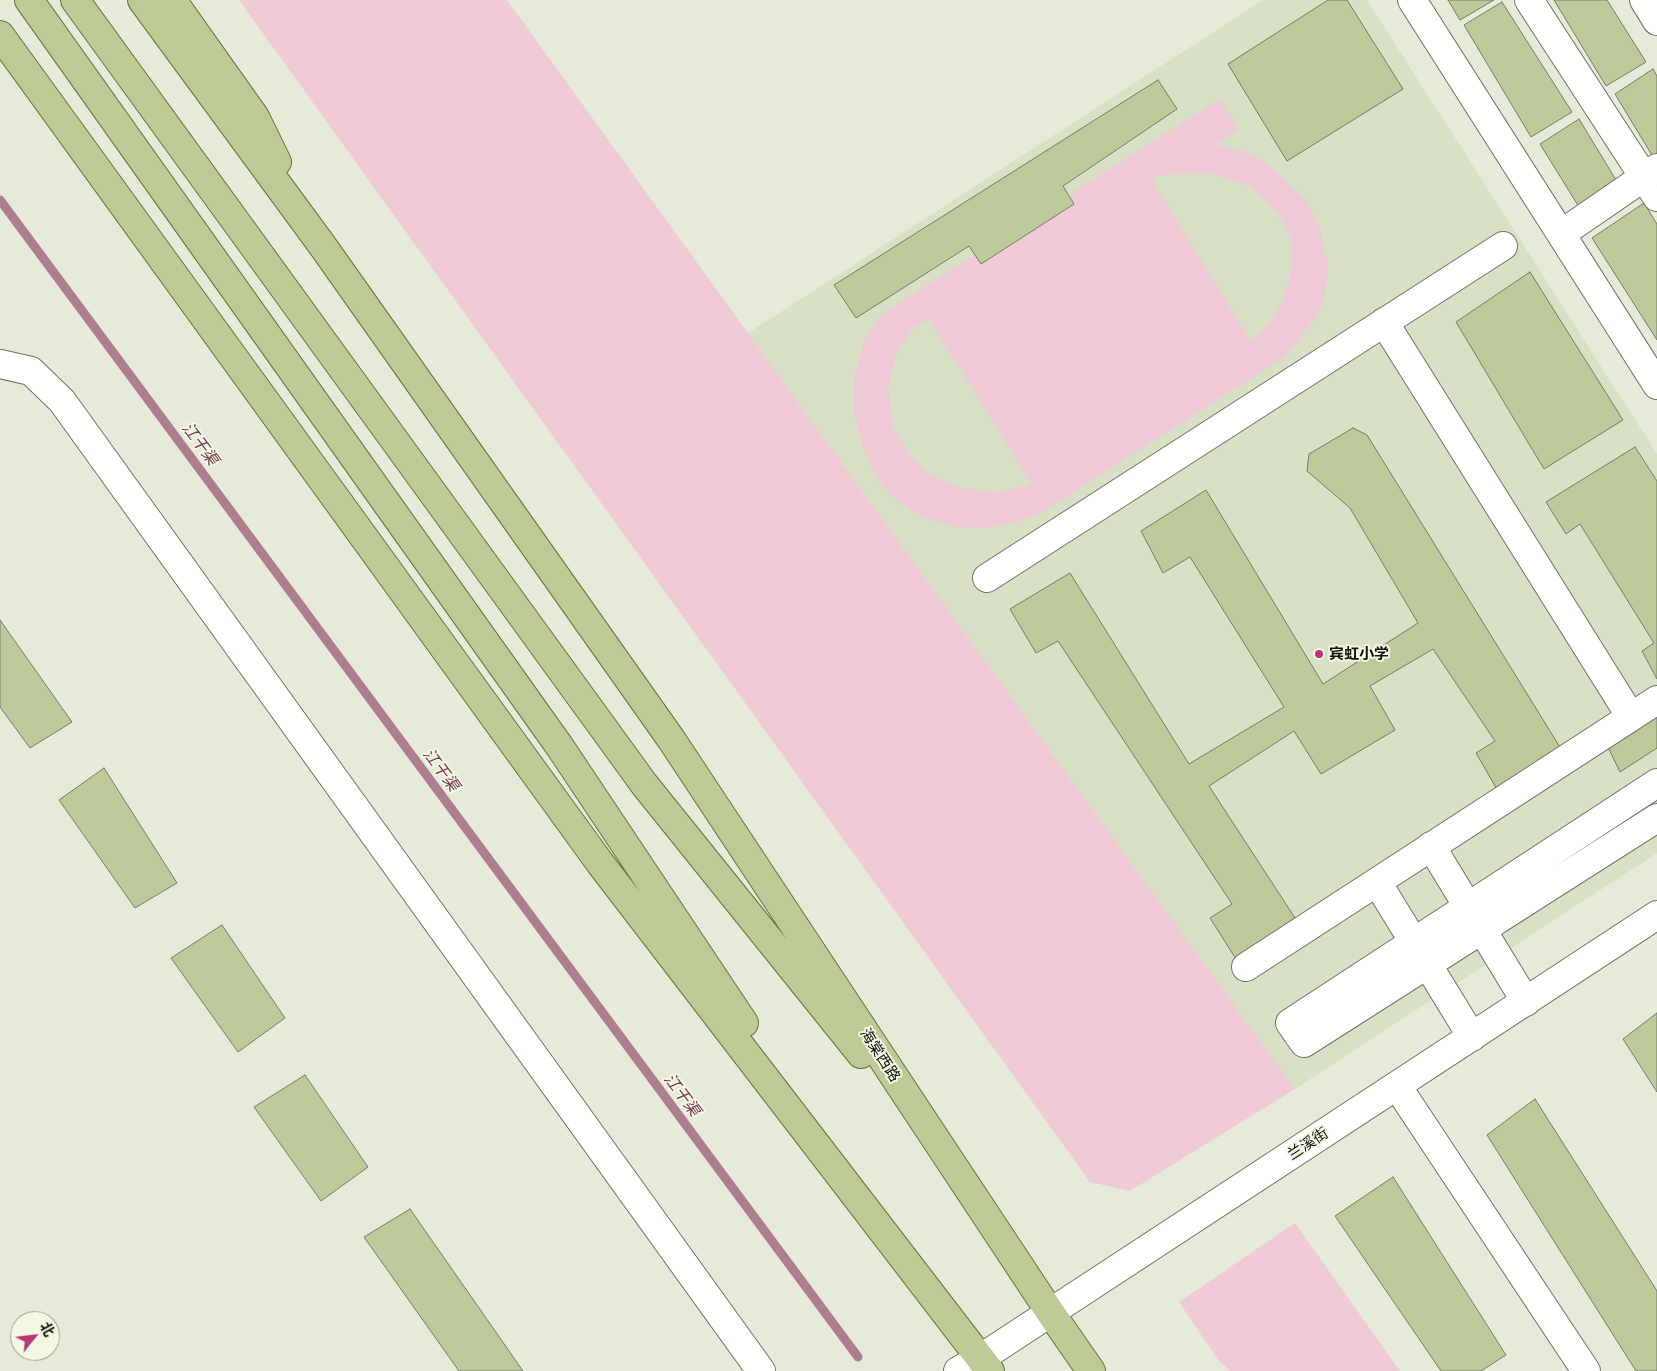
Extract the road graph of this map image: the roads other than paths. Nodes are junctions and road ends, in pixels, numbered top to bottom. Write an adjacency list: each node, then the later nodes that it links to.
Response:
1 (30, 0): 34 (main road)
2 (75, 0): 33 (main road)
3 (142, 0): 11 (main road)
4 (172, 0): 11 (main road)
5 (1412, 0): 12 (street)
6 (1529, 0): 10 (street)
7 (1644, 0): 8 (street)
8 (1657, 21)
9 (0, 35): 34 (main road)
10 (1653, 181): 12 (street)
11 (311, 230): 33 (main road, 海棠西路)
12 (1561, 234): 16 (street)
13 (1503, 246): 14 (street)
14 (1384, 322): 17 (street); 19 (street)
15 (0, 364): 37 (street)
16 (1657, 385)
17 (987, 578)
18 (1657, 700): 19 (street)
19 (1631, 717): 22 (street)
20 (1657, 783): 24 (street)
21 (1657, 818): 26 (street)
22 (1431, 846): 23 (street); 24 (street)
23 (1377, 882): 27 (street); 29 (street)
24 (1467, 906): 26 (street); 27 (street)
25 (1657, 916): 30 (street, 兰溪街)
26 (1482, 930): 28 (street); 30 (street)
27 (1414, 941): 28 (street); 28 (street)
28 (1428, 964): 31 (street)
29 (1246, 967)
30 (1526, 1002): 31 (street, 兰溪街)
31 (1472, 1037): 32 (street, 兰溪街)
32 (1397, 1086): 35 (street, 兰溪街); 39 (street)
33 (971, 1192): 35 (main road, 海棠西路)
34 (885, 1233): 36 (main road)
35 (1050, 1312): 36 (street, 兰溪街); 38 (main road, 海棠西路)
36 (976, 1367)
37 (761, 1371)
38 (1091, 1371)
39 (1586, 1371)

